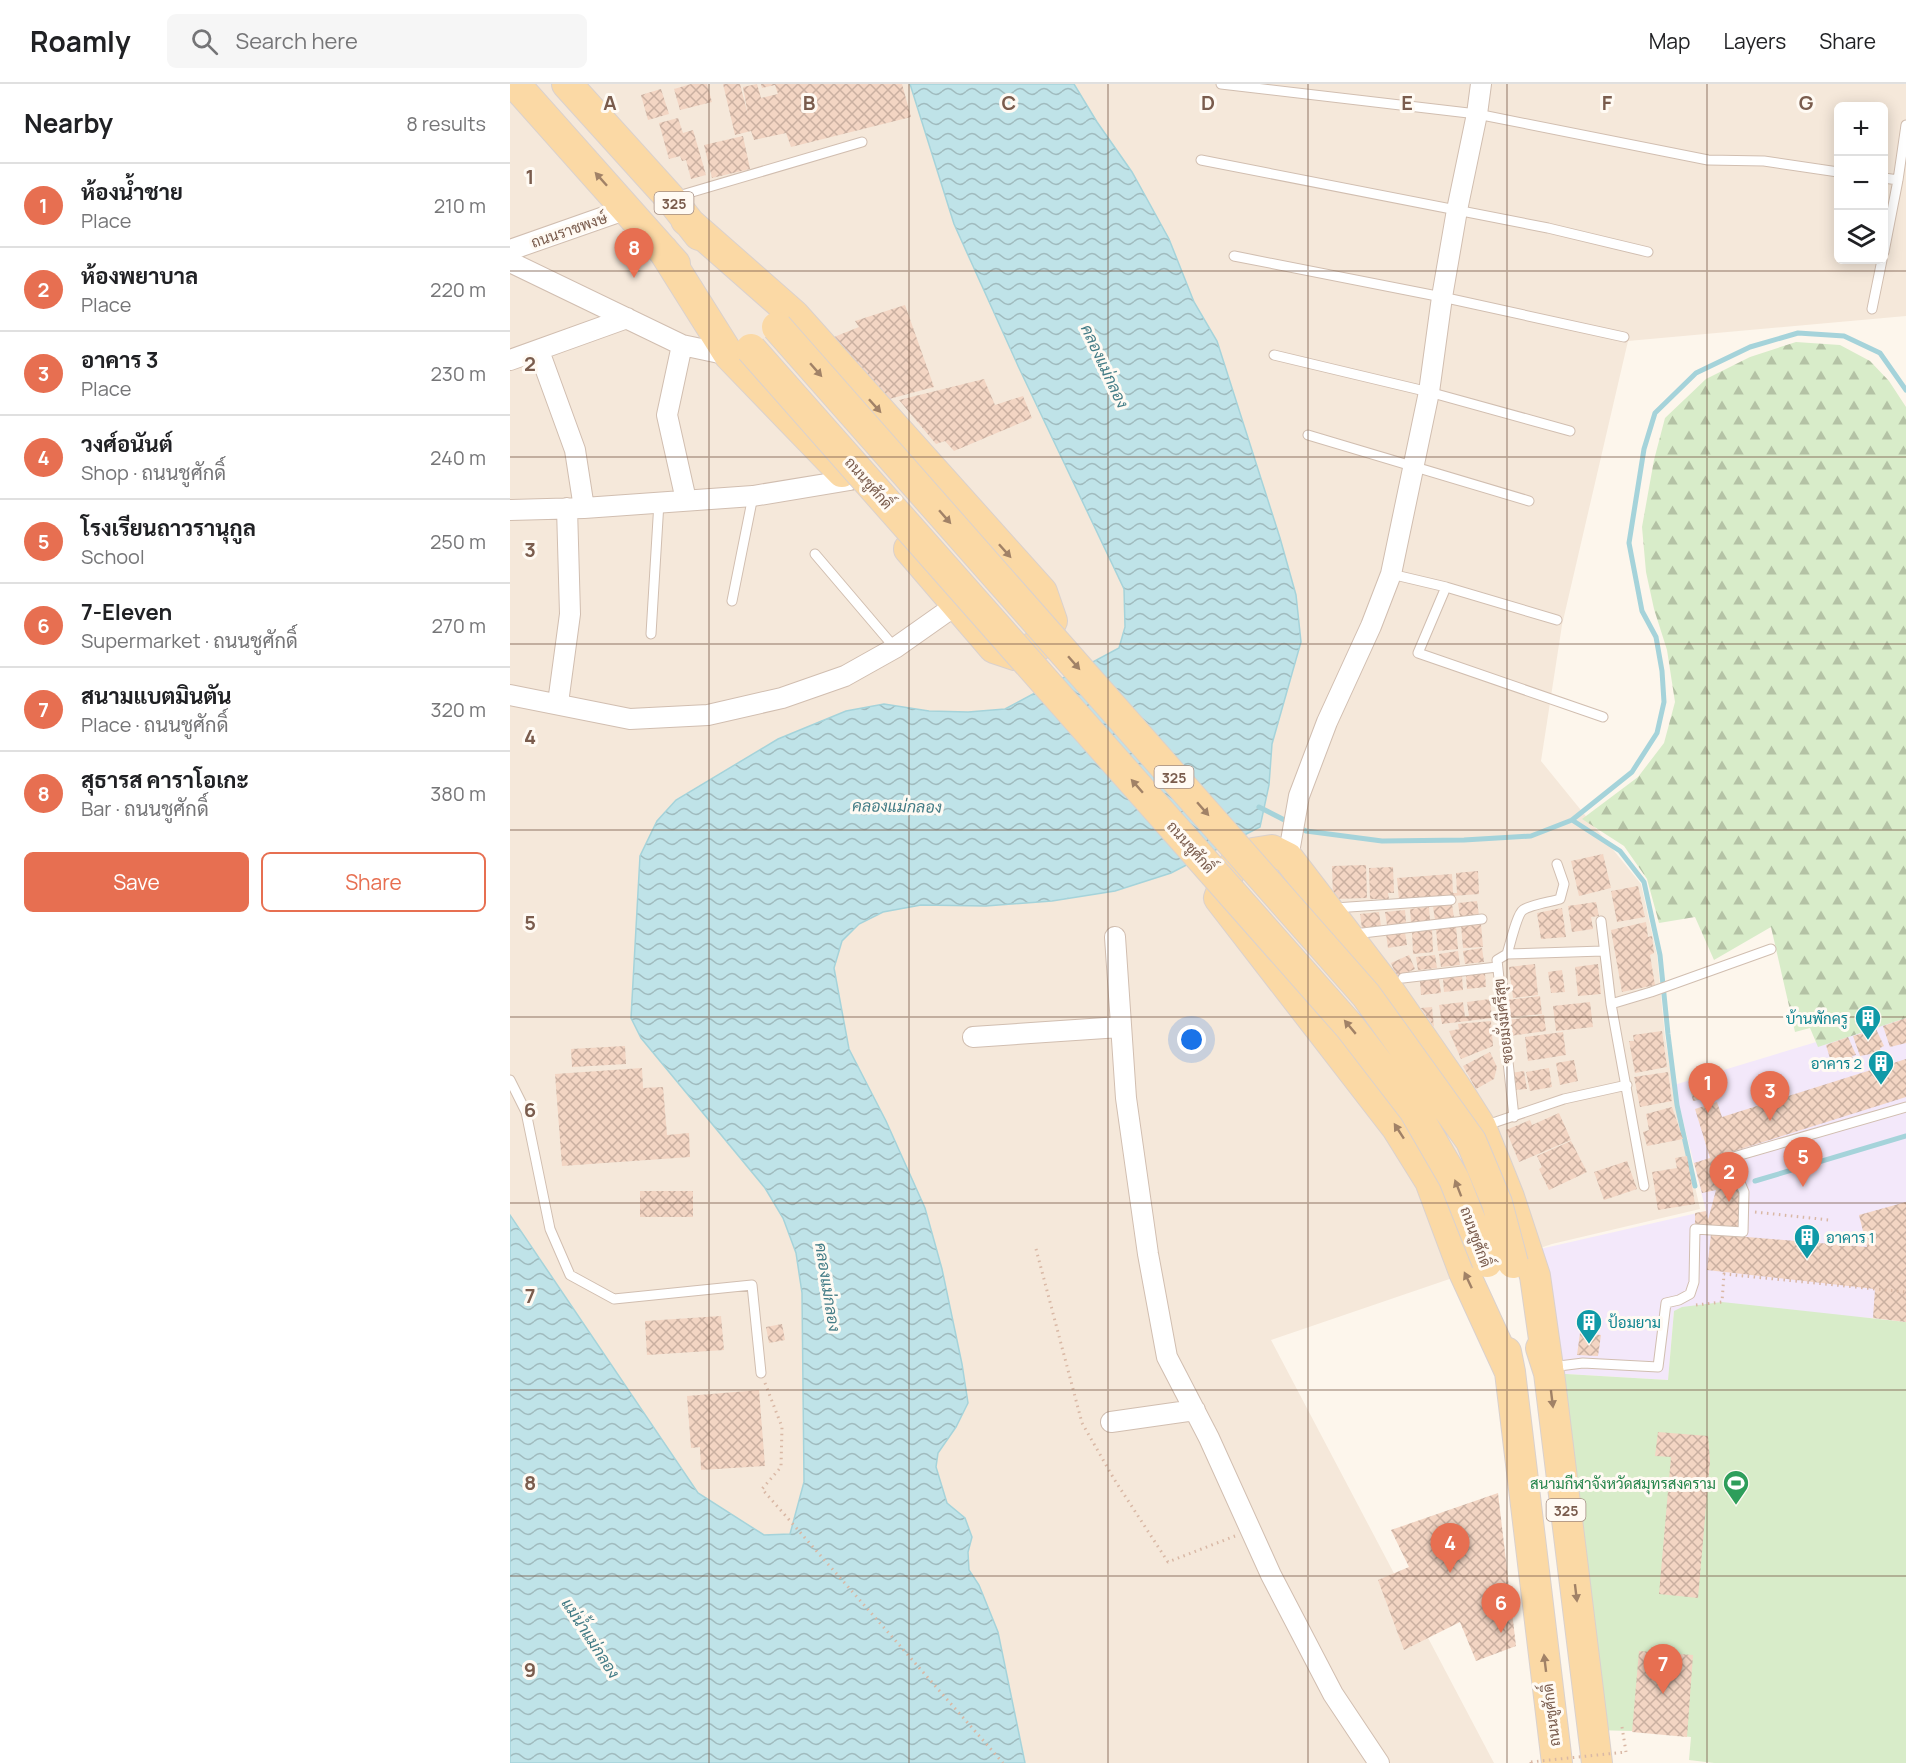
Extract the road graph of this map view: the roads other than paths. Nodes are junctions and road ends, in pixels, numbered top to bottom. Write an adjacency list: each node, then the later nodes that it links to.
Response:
1 (515, 84): 13 (main road, ถนนชูศักดิ์ / 325, one-way to 1)
2 (567, 84): 14 (main road, ถนนชูศักดิ์ / 325)
3 (1221, 84): 5 (lane)
4 (1481, 84): 6 (street)
5 (1254, 86): 6 (lane)
6 (1477, 114): 10 (lane); 15 (street)
7 (1906, 125): 12 (lane)
8 (862, 142): 14 (lane)
9 (1201, 160): 15 (lane)
10 (1834, 171)
11 (1888, 179): 12 (lane)
12 (1898, 180): 16 (lane)
13 (627, 209): 17 (street, ถนนราชพงษ์); 28 (main road, ถนนชูศักดิ์ / 325)
14 (678, 209): 46 (main road, one-way to 46); 75 (main road, ถนนชูศักดิ์ / 325, one-way to 75, bridge)
15 (1457, 210): 18 (lane); 22 (street)
16 (1888, 231)
17 (510, 250)
18 (1648, 252)
19 (1234, 256): 22 (lane)
20 (510, 262): 24 (street)
21 (1881, 264): 23 (lane)
22 (1442, 297): 25 (lane); 31 (street)
23 (1872, 309)
24 (627, 318): 26 (street); 27 (street)
25 (1624, 337)
26 (682, 345): 28 (street); 37 (street)
27 (539, 351): 30 (street); 40 (street)
28 (740, 352): 35 (main road); 75 (main road, ถนนชูศักดิ์ / 325, one-way to 28, bridge)
29 (1274, 355): 31 (lane)
30 (510, 360)
31 (1429, 392): 32 (lane); 34 (street)
32 (1570, 431)
33 (1308, 435): 34 (lane)
34 (1413, 466): 38 (lane); 43 (street)
35 (850, 480): 36 (street); 46 (main road)
36 (753, 496): 37 (street); 45 (lane)
37 (686, 500): 39 (street)
38 (1529, 501)
39 (659, 502): 40 (street); 48 (lane)
40 (575, 508): 41 (street); 51 (street)
41 (510, 510)
42 (815, 554): 49 (lane)
43 (1391, 574): 44 (lane); 53 (street)
44 (1446, 586): 47 (lane); 52 (lane)
45 (732, 601)
46 (956, 605): 49 (street)
47 (1557, 620)
48 (651, 634)
49 (895, 648): 51 (street)
50 (510, 695): 51 (street)
51 (558, 703)
52 (1603, 717)
53 (1289, 849): 56 (main road); 77 (main road, one-way to 53)
54 (1557, 864): 63 (lane, ซอยมั่งมีศรีสุข)
55 (1450, 900): 56 (lane)
56 (1327, 909): 59 (main road)
57 (1482, 918): 59 (lane)
58 (1600, 921): 62 (lane)
59 (1345, 935): 73 (main road)
60 (1115, 937): 67 (street)
61 (1771, 949): 66 (lane)
62 (1603, 951): 63 (lane); 66 (lane)
63 (1507, 954): 64 (lane, ซอยมั่งมีศรีสุข)
64 (1497, 967): 65 (lane); 72 (lane, ซอยมั่งมีศรีสุข)
65 (1402, 978)
66 (1611, 1004): 70 (lane)
67 (1120, 1027): 68 (street); 79 (street)
68 (973, 1037)
69 (510, 1080): 78 (lane)
70 (1627, 1085): 72 (lane); 74 (lane)
71 (1906, 1107): 76 (lane)
72 (1514, 1117): 73 (lane)
73 (1481, 1127): 76 (main road)
74 (1644, 1186)
75 (1500, 1262): 76 (main road, ถนนชูศักดิ์ / 325); 77 (main road, ถนนชูศักดิ์ / 325)
76 (1548, 1367): 83 (main road, ถนนชูศักดิ์ / 325, one-way to 83)
77 (1510, 1372): 82 (main road, ถนนชูศักดิ์ / 325, one-way to 77)
78 (761, 1373)
79 (1195, 1410): 80 (street); 81 (street)
80 (1111, 1422)
81 (1379, 1763)
82 (1539, 1763)
83 (1597, 1763)

